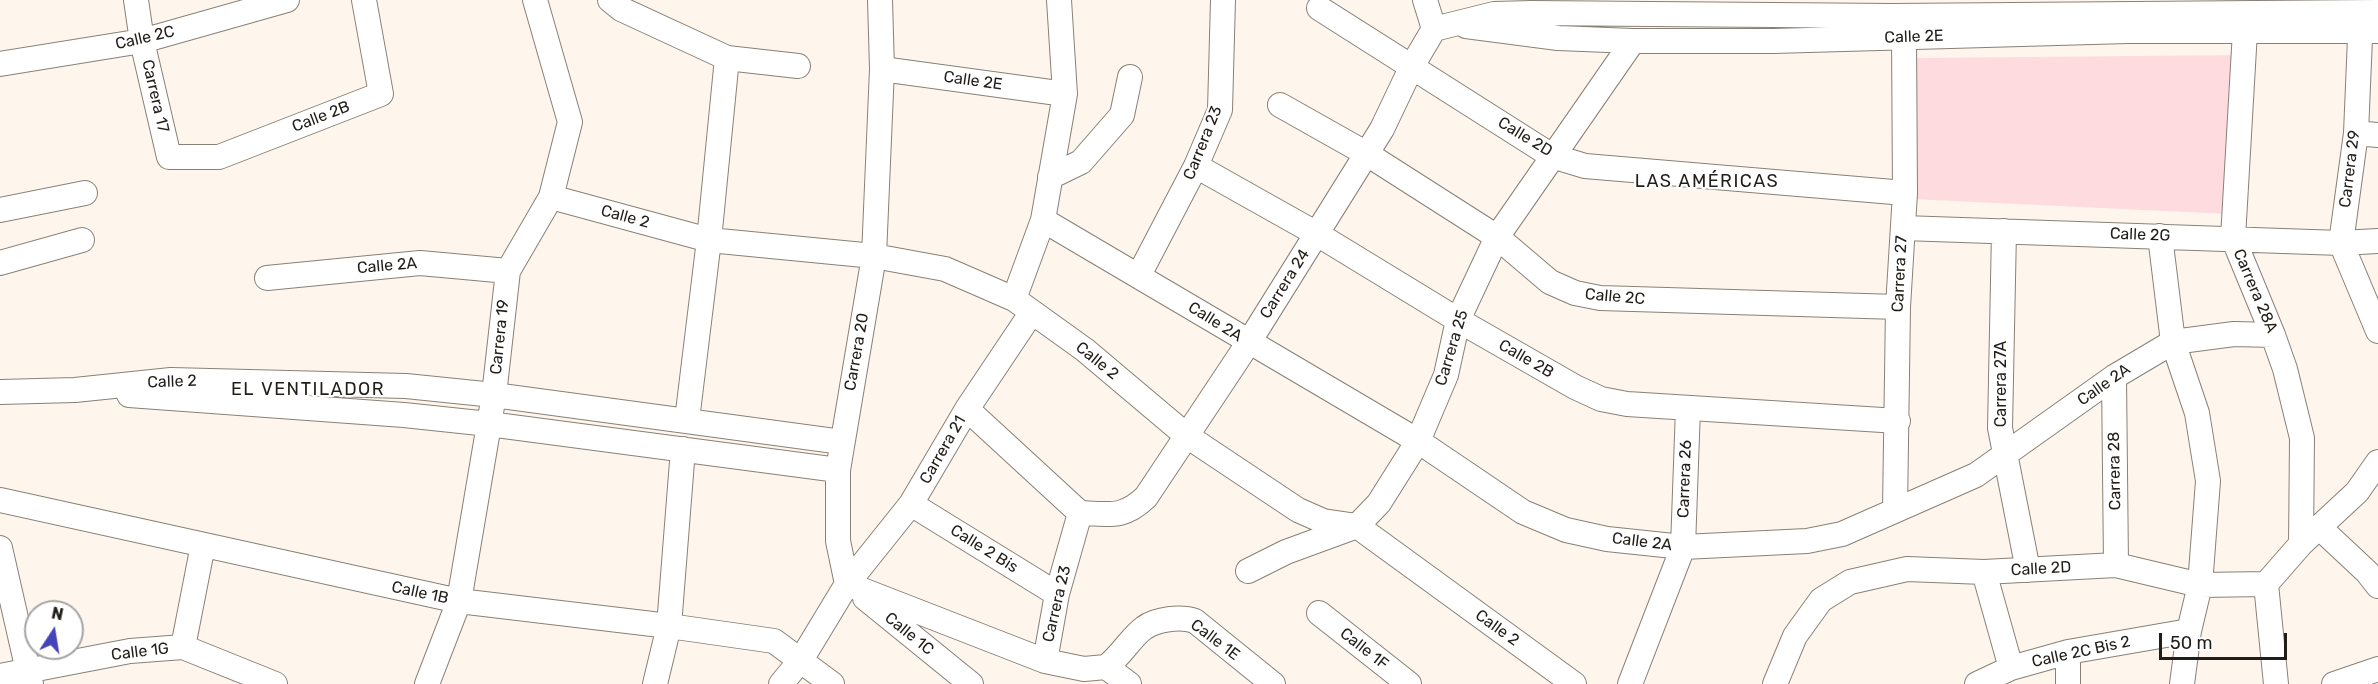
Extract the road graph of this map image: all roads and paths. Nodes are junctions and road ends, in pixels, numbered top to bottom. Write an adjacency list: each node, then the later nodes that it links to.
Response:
1 (136, 0): 21 (street, Carrera 17)
2 (287, 0): 21 (street, Calle 2C)
3 (364, 0): 34 (street, Calle 2B)
4 (535, 0): 39 (street, Carrera 19)
5 (610, 0): 23 (street)
6 (880, 0): 27 (street, Carrera 20)
7 (1059, 0): 29 (street, Carrera 21)
8 (1223, 0): 35 (street, Carrera 23)
9 (1425, 0): 19 (street)
10 (1533, 6): 12 (street, Calle 2E); 19 (street, Calle 2E)
11 (2128, 6): 16 (street, Calle 2E); 17 (street, Calle 2E)
12 (1656, 7): 14 (street, Calle 2E)
13 (1318, 8): 26 (street, Calle 2D)
14 (1772, 8): 15 (street, Calle 2E)
15 (1892, 8): 16 (street, Calle 2E)
16 (2009, 8)
17 (2246, 14): 18 (street, Calle 2E); 20 (street, Calle 2E); 47 (street, Carrera 28A)
18 (2368, 17): 31 (street, Carrera 29)
19 (1443, 26): 22 (street, Calle 2E); 26 (street, Carrera 24)
20 (1904, 37): 22 (street, Calle 2E); 38 (street, Carrera 27)
21 (142, 41): 24 (street, Calle 2C); 34 (street, Carrera 17)
22 (1633, 41): 33 (street, Carrera 25)
23 (727, 58): 25 (street); 49 (street)
24 (0, 64)
25 (798, 66)
26 (1412, 66): 32 (street, Carrera 24); 33 (street, Calle 2D)
27 (882, 69): 29 (street, Calle 2E); 52 (street, Carrera 20)
28 (1130, 77): 36 (street)
29 (1065, 94): 36 (street, Carrera 21)
30 (1280, 105): 32 (street, Calle 2C)
31 (2367, 134): 51 (street, Carrera 29)
32 (1367, 154): 44 (street, Carrera 24); 46 (street, Calle 2C)
33 (1552, 156): 38 (street, Calle 2D); 46 (street, Carrera 25)
34 (169, 157)
35 (1196, 166): 44 (street, Calle 2B); 55 (street, Carrera 23)
36 (1050, 177): 41 (street, Carrera 21)
37 (85, 193): 40 (street)
38 (1905, 193): 42 (street, Carrera 27)
39 (550, 197): 49 (street, Calle 2); 54 (street, Carrera 19)
40 (0, 210)
41 (1043, 220): 55 (street, Calle 2A); 57 (street, Carrera 21)
42 (1902, 228): 43 (street, Calle 2G); 58 (street, Carrera 27)
43 (2004, 231): 45 (street, Calle 2G); 77 (street, Carrera 27A)
44 (1317, 234): 59 (street, Calle 2B); 62 (street, Carrera 24)
45 (2160, 236): 47 (street, Calle 2G); 63 (street)
46 (1497, 237): 58 (street, Calle 2C); 59 (street, Carrera 25)
47 (2232, 238): 51 (street, Calle 2G); 61 (street, Carrera 28A)
48 (82, 240): 53 (street)
49 (709, 240): 52 (street, Calle 2); 70 (street)
50 (2378, 241): 51 (street, Calle 2G)
51 (2341, 243): 60 (street)
52 (874, 256): 57 (street, Calle 2); 75 (street, Carrera 20)
53 (0, 263)
54 (508, 271): 56 (street, Calle 2A); 67 (street, Carrera 19)
55 (1139, 275): 62 (street, Calle 2A)
56 (267, 278)
57 (1023, 305): 69 (street, Carrera 21); 73 (street, Calle 2)
58 (1898, 307): 71 (street, Carrera 27)
59 (1458, 320): 68 (street, Calle 2B); 74 (street, Carrera 25)
60 (2378, 331)
61 (2273, 335): 63 (street, Calle 2A); 86 (street, Carrera 28A)
62 (1249, 342): 73 (street, Carrera 24); 74 (street, Calle 2A)
63 (2173, 342): 64 (street, Calle 2A); 97 (street)
64 (2114, 377): 77 (street, Calle 2A); 90 (street, Carrera 28)
65 (75, 390): 66 (street, Calle 2); 67 (street, Calle 2); 72 (street, Calle 2)
66 (0, 392)
67 (494, 395): 70 (street, Calle 2); 72 (street, Carrera 19)
68 (1688, 408): 71 (street, Calle 2B); 88 (street, Carrera 26)
69 (967, 409): 81 (street, Carrera 21); 83 (street)
70 (687, 420): 75 (street, Calle 2)
71 (1898, 421): 82 (street, Carrera 27)
72 (489, 424): 76 (street, Calle 2); 99 (street, Carrera 19)
73 (1187, 436): 83 (street, Carrera 24); 84 (street, Calle 2)
74 (1418, 441): 84 (street, Carrera 25); 88 (street, Calle 2A)
75 (842, 442): 79 (street, Carrera 20)
76 (683, 449): 79 (street, Calle 2); 101 (street)
77 (2005, 455): 82 (street, Calle 2A); 91 (street, Carrera 27A)
78 (2377, 465): 85 (street)
79 (838, 470): 95 (street, Carrera 20)
80 (0, 500): 87 (street, Calle 1B)
81 (911, 504): 95 (street, Carrera 21); 98 (street, Calle 2 Bis)
82 (1895, 510): 88 (street, Calle 2A)
83 (1080, 513): 98 (street, Carrera 23)
84 (1358, 526): 92 (street, Carrera 25); 121 (street, Calle 2)
85 (2320, 528): 86 (street); 94 (street)
86 (2301, 544): 96 (street)
87 (203, 545): 99 (street, Calle 1B); 103 (street)
88 (1683, 547): 122 (street, Carrera 26)
89 (0, 548): 111 (street)
90 (2116, 565): 91 (street, Calle 2D); 97 (street, Calle 2D)
91 (2028, 570): 93 (street, Calle 2D)
92 (1248, 571)
93 (1984, 572): 108 (street); 123 (street, Calle 2D)
94 (2374, 574)
95 (847, 584): 105 (street); 106 (street); 118 (street, Calle 1C)
96 (2266, 584): 97 (street, Calle 2D); 127 (street)
97 (2200, 585): 102 (street)
98 (1057, 594): 106 (street, Carrera 23)
99 (459, 601): 101 (street, Calle 1B); 114 (street, Carrera 19)
100 (1319, 613): 120 (street, Calle 1F)
101 (669, 626): 105 (street, Calle 1B); 115 (street)
102 (2189, 631): 104 (street, Calle 2C Bis 2); 126 (street)
103 (183, 647): 111 (street, Calle 1G); 113 (street, Calle 1G)
104 (2068, 652): 108 (street, Calle 2C Bis 2); 125 (street)
105 (801, 660): 116 (street); 117 (street, Calle 1B)
106 (1045, 661): 107 (street)
107 (1106, 667): 112 (street, Calle 1E); 119 (street)
108 (2011, 668): 124 (street, Calle 2C Bis 2)
109 (2378, 669): 128 (street)
110 (0, 676): 111 (street, Calle 1G)
111 (29, 677)
112 (1268, 683)
113 (275, 684)
114 (427, 684)
115 (655, 684)
116 (781, 684)
117 (832, 684)
118 (971, 684)
119 (1129, 684)
120 (1409, 684)
121 (1574, 684)
122 (1630, 684)
123 (1775, 684)
124 (1977, 684)
125 (2068, 684)
126 (2182, 684)
127 (2276, 684)
128 (2334, 684)

